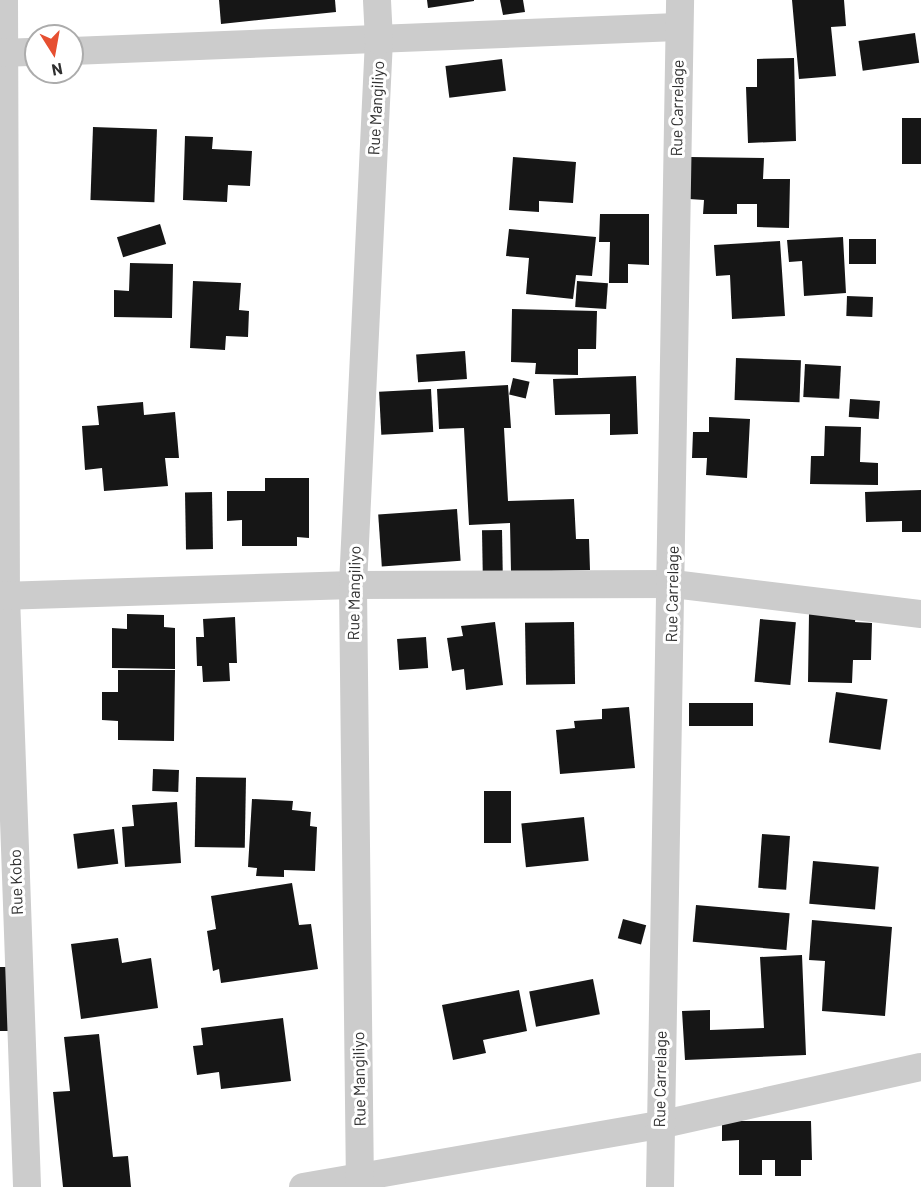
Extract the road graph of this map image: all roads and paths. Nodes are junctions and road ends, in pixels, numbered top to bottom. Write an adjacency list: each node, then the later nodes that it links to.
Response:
1 (4, 0): 7 (street, Rue Kobo)
2 (377, 0): 4 (street, Rue Mangiliyo)
3 (679, 13): 4 (street); 8 (street, Rue Carrelage)
4 (379, 40): 5 (street); 9 (street, Rue Mangiliyo)
5 (84, 51)
6 (24, 52): 7 (street)
7 (2, 53): 10 (street, Rue Kobo)
8 (673, 584): 9 (street); 11 (street); 13 (street, Rue Carrelage)
9 (352, 585): 10 (street); 14 (street, Rue Mangiliyo)
10 (3, 596): 15 (street, Rue Kobo)
11 (921, 614)
12 (921, 1067): 13 (street)
13 (659, 1125): 14 (street); 17 (street, Rue Carrelage)
14 (360, 1182): 16 (street)
15 (27, 1187)
16 (303, 1187)
17 (660, 1187)

